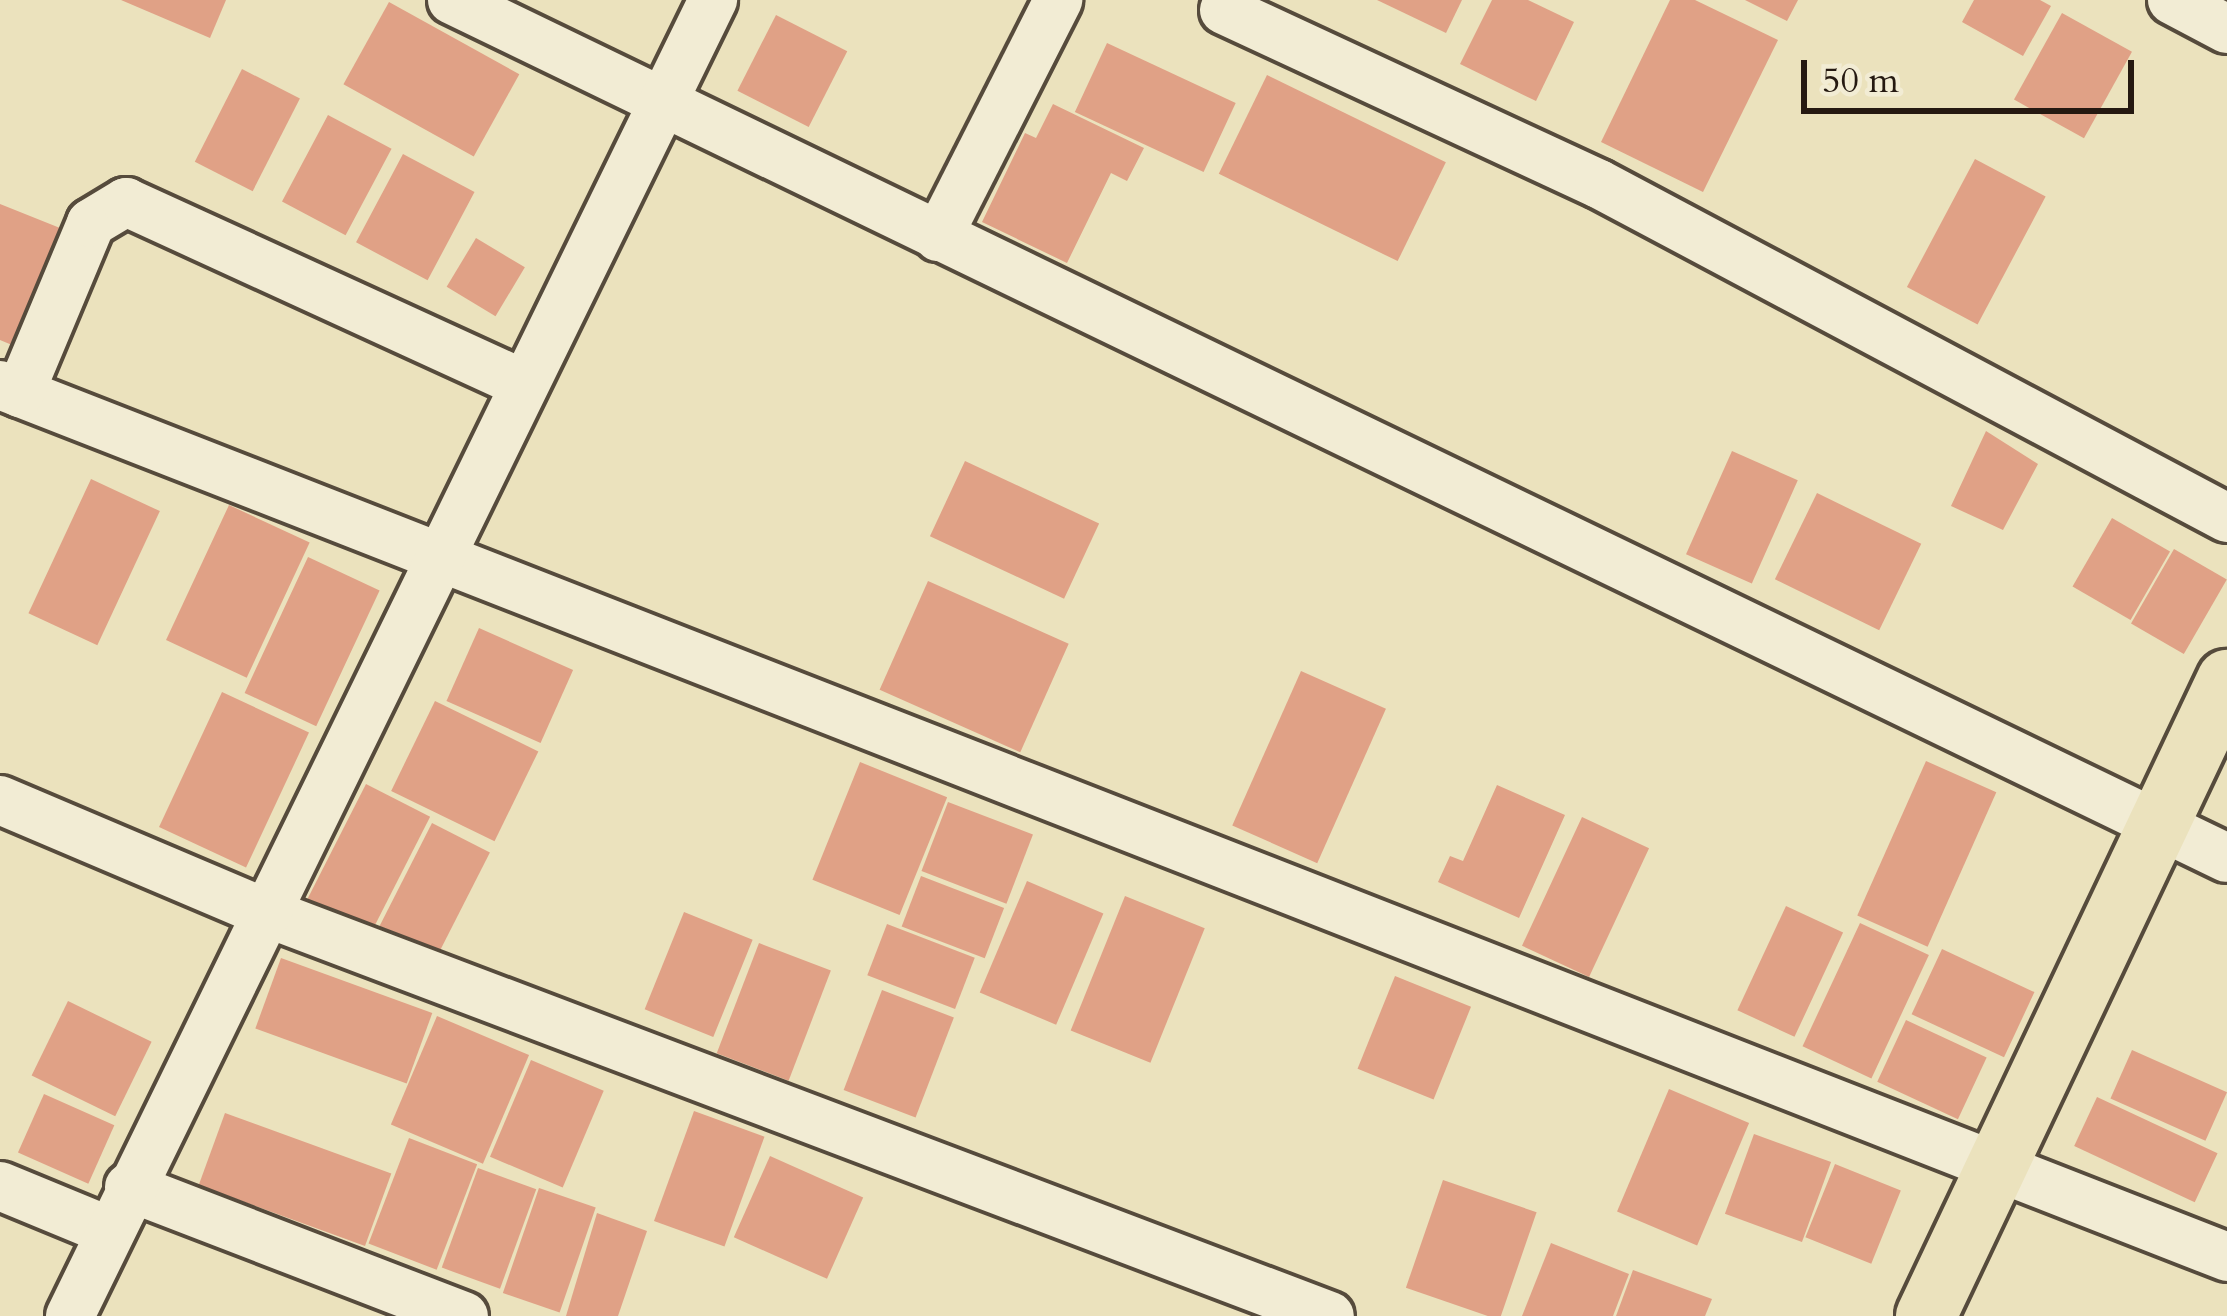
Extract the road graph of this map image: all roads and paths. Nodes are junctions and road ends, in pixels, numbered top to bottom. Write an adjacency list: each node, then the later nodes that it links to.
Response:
1 (452, 0): 7 (street)
2 (713, 0): 7 (street)
3 (1058, 0): 8 (street)
4 (2172, 0): 6 (street)
5 (1224, 10): 11 (street)
6 (2227, 29)
7 (657, 102): 8 (street); 9 (street)
8 (938, 237): 15 (street)
9 (519, 382): 10 (street); 12 (street)
10 (10, 389): 12 (street)
11 (2227, 518)
12 (433, 559): 17 (street); 18 (street)
13 (2227, 680): 15 (main road)
14 (0, 800): 17 (street)
15 (2154, 821): 16 (street); 18 (main road)
16 (2227, 858)
17 (262, 911): 20 (street); 25 (street)
18 (1995, 1158): 22 (street); 26 (main road)
19 (0, 1186): 21 (street)
20 (129, 1187): 21 (street); 24 (street)
21 (109, 1232): 23 (street)
22 (2227, 1257)
23 (70, 1316)
24 (464, 1316)
25 (1330, 1316)
26 (1926, 1316)

